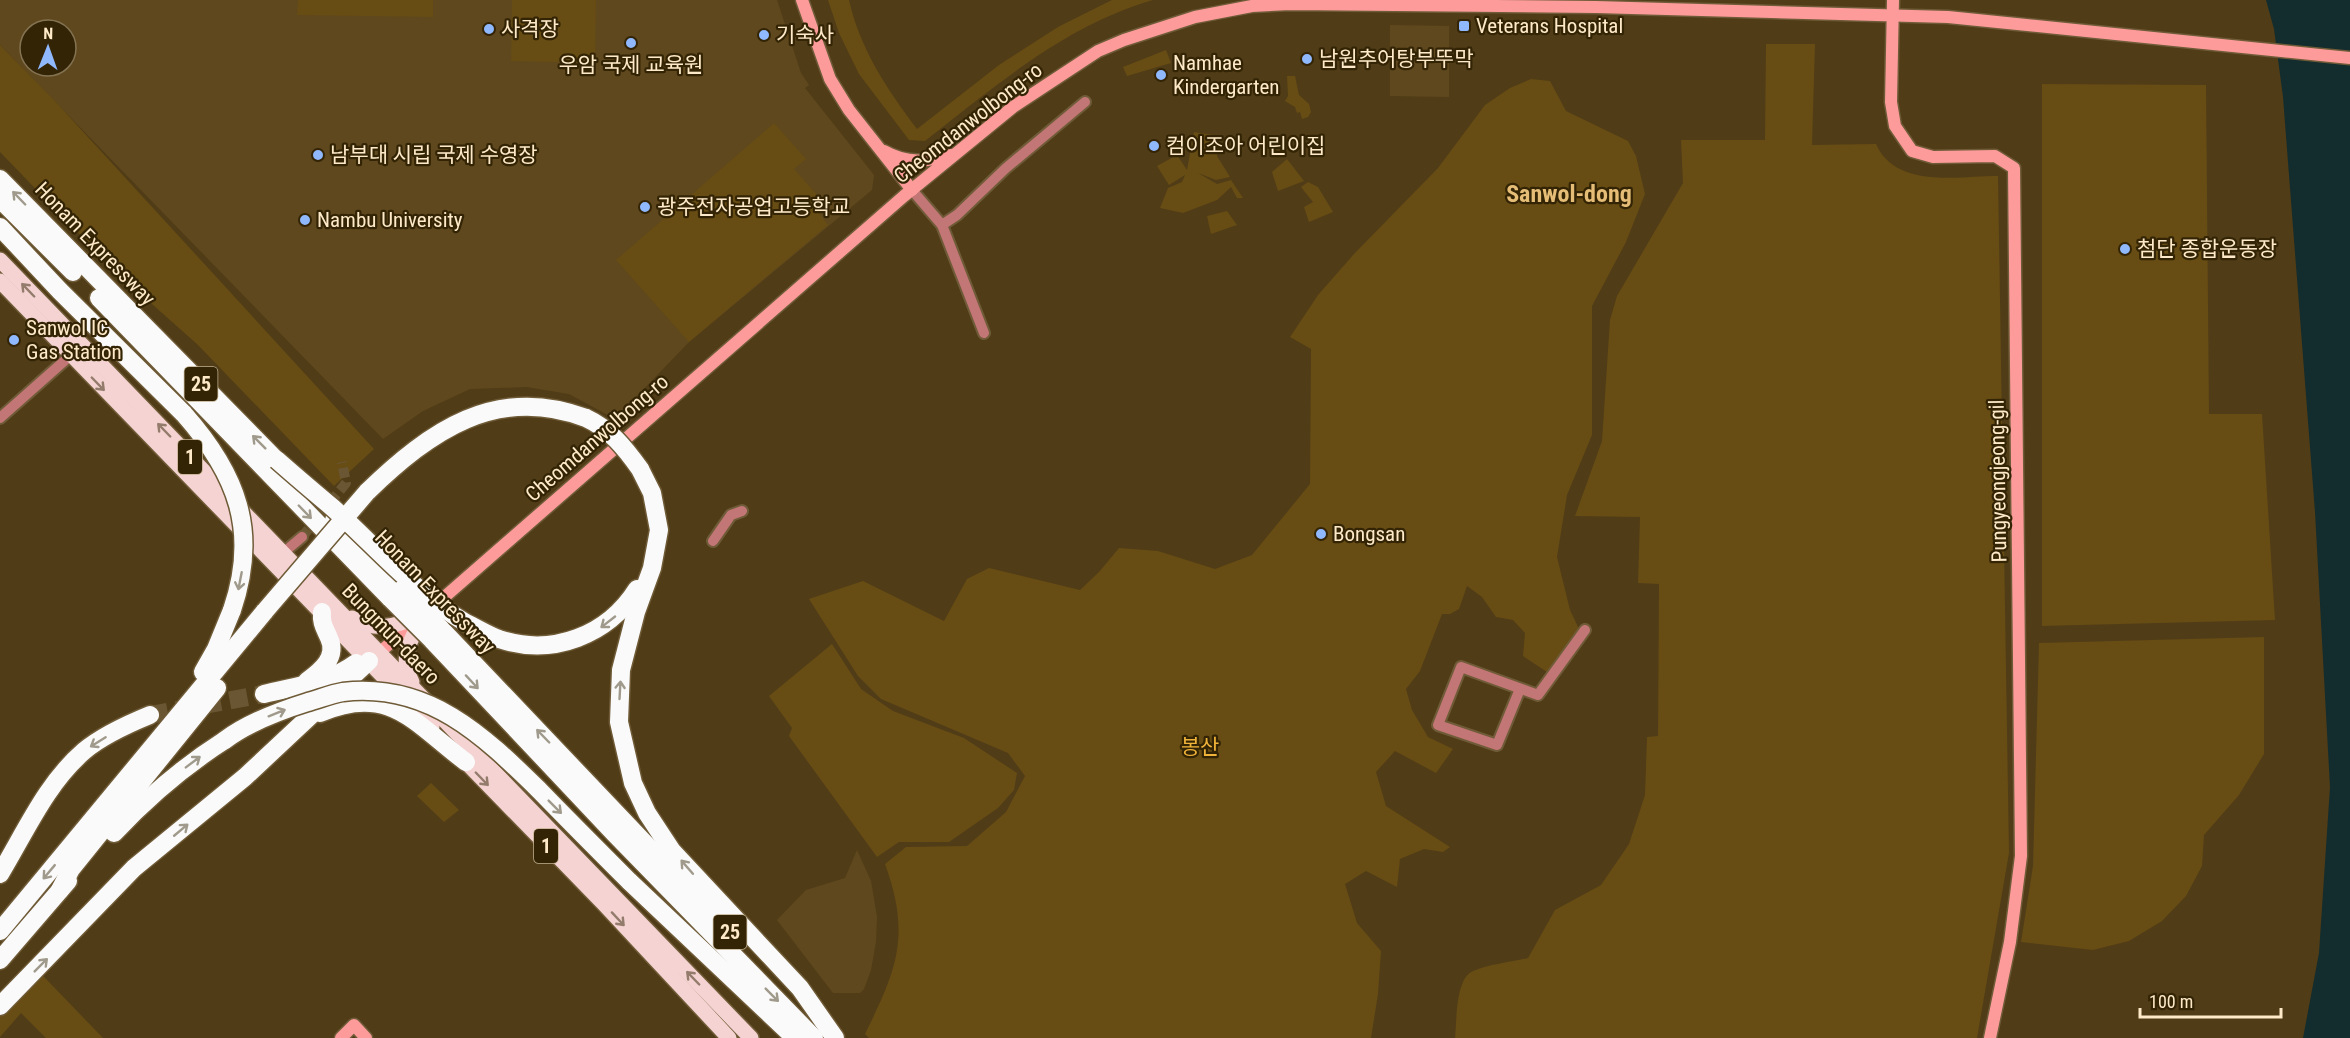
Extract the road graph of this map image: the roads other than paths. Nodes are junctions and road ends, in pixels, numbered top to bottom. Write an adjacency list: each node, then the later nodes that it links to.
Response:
1 (802, 0): 6 (street)
2 (1893, 0): 3 (street)
3 (1892, 14): 4 (street, Cheomdanwolbong-ro); 7 (street, Cheomdanwolbong-ro); 51 (street, Pungyeongjeong-gil)
4 (2350, 58)
5 (1085, 102): 11 (street)
6 (880, 149): 7 (street); 9 (street)
7 (955, 154): 9 (street, Cheomdanwolbong-ro)
8 (0, 179): 18 (highway, Honam Expressway / 25, one-way to 8)
9 (912, 190): 11 (street); 25 (street, Cheomdanwolbong-ro)
10 (0, 199): 24 (highway, Honam Expressway / 25, one-way to 24)
11 (942, 225): 15 (street)
12 (0, 227): 38 (highway, one-way to 38, bridge)
13 (0, 260): 23 (main road, Bungmun-daero / 1, one-way to 13)
14 (0, 281): 16 (main road, Bungmun-daero / 1)
15 (984, 333)
16 (70, 356): 17 (street); 26 (main road, Bungmun-daero / 1, one-way to 26)
17 (0, 418)
18 (277, 460): 19 (highway, one-way to 18, bridge); 24 (highway, Honam Expressway / 25)
19 (636, 472): 27 (highway); 50 (highway, one-way to 19)
20 (742, 511): 22 (street)
21 (302, 537): 23 (street)
22 (713, 541)
23 (283, 553): 26 (main road, Bungmun-daero / 1)
24 (396, 594): 29 (highway, Honam Expressway / 25, bridge)
25 (430, 609): 26 (main road); 30 (street, Cheomdanwolbong-ro); 34 (main road)
26 (329, 610): 30 (main road, Bungmun-daero / 1); 31 (highway)
27 (269, 614): 38 (highway); 40 (highway)
28 (1585, 630): 32 (street)
29 (436, 635): 49 (highway, Honam Expressway / 25, one-way to 49); 50 (highway, Honam Expressway / 25, one-way to 29)
30 (374, 657): 31 (highway); 34 (main road, Bungmun-daero / 1); 36 (highway); 37 (main road, Bungmun-daero / 1)
31 (302, 685): 33 (highway)
32 (1520, 689): 32 (street)
33 (264, 694)
34 (423, 697): 44 (main road, Bungmun-daero / 1, one-way to 34)
35 (150, 715): 39 (highway, one-way to 39)
36 (298, 728): 37 (highway); 43 (highway, one-way to 36)
37 (466, 762): 44 (main road, Bungmun-daero / 1, one-way to 44)
38 (87, 827): 41 (highway, one-way to 41)
39 (0, 874)
40 (60, 890): 42 (highway); 48 (highway, one-way to 48, bridge)
41 (0, 931)
42 (0, 960)
43 (0, 1006)
44 (725, 1032): 47 (main road, Bungmun-daero / 1)
45 (341, 1038): 46 (street)
46 (366, 1038)
47 (751, 1038)
48 (795, 1038)
49 (814, 1038)
50 (835, 1038)
51 (1990, 1038)

